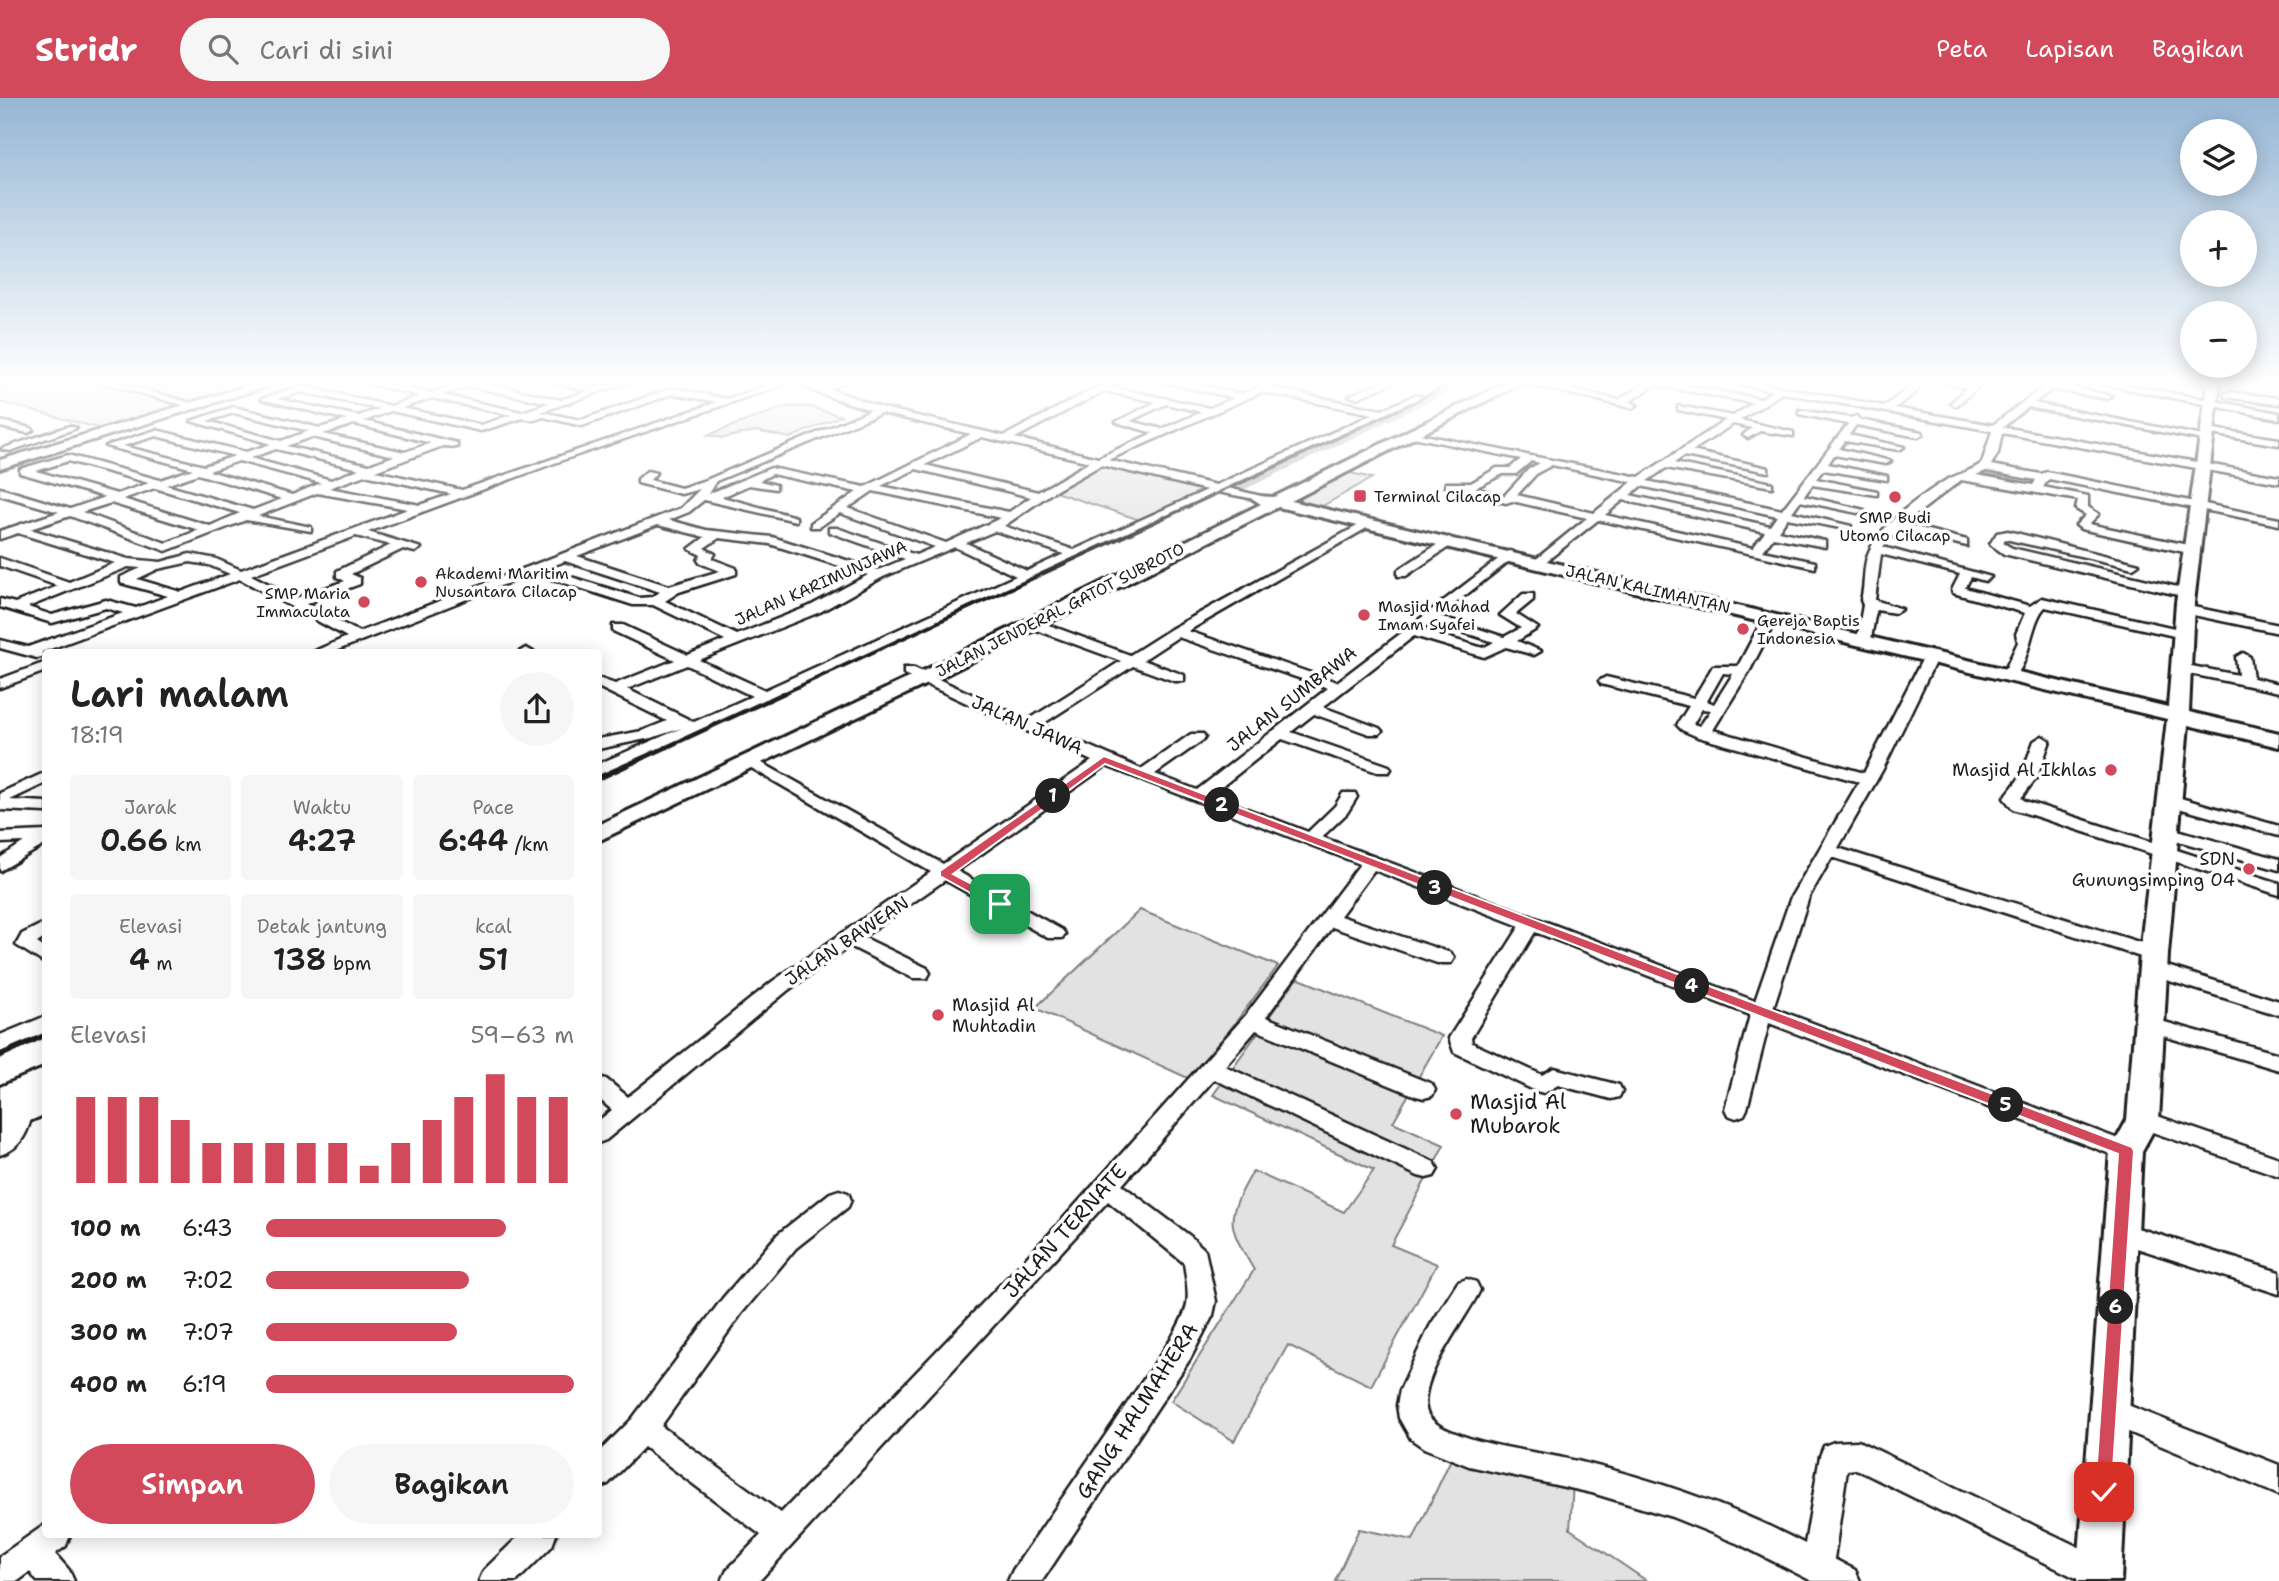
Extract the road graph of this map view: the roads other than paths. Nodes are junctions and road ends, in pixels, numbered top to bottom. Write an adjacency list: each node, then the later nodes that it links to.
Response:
1 (23, 450): 24 (street)
2 (49, 450): 24 (street)
3 (127, 450): 37 (street)
4 (220, 450): 26 (street)
5 (261, 450): 26 (street)
6 (297, 450): 38 (street)
7 (386, 450): 25 (street)
8 (423, 450): 25 (street)
9 (582, 450): 60 (street)
10 (785, 450): 50 (street)
11 (945, 450): 33 (street)
12 (1046, 450): 30 (street)
13 (1125, 450): 30 (street, JALAN KARIMUNJAWA)
14 (1303, 450): 57 (street)
15 (1367, 450): 71 (street, JALAN JENDERAL GATOT SUBROTO)
16 (1378, 450): 71 (street, JALAN JENDERAL GATOT SUBROTO)
17 (1495, 450): 27 (street)
18 (1689, 450): 23 (street)
19 (1993, 450): 36 (street)
20 (2114, 450): 35 (street)
21 (2205, 450): 35 (street)
22 (1831, 451): 28 (street); 34 (street)
23 (1685, 453): 31 (street); 39 (street)
24 (36, 454): 32 (street)
25 (405, 455): 38 (street)
26 (242, 456): 37 (street); 49 (street)
27 (1529, 457): 29 (street); 58 (street)
28 (1886, 461)
29 (1550, 462): 44 (street); 67 (street)
30 (1098, 463): 57 (street); 62 (street, JALAN KARIMUNJAWA)
31 (1664, 464): 44 (street); 53 (street)
32 (0, 465)
33 (914, 465): 55 (street); 62 (street)
34 (1821, 466): 42 (street); 47 (street)
35 (2203, 466): 45 (street); 72 (street)
36 (1984, 467): 41 (street); 48 (street)
37 (202, 470): 51 (street); 70 (street)
38 (367, 470): 49 (street); 60 (street)
39 (1764, 470)
40 (651, 473): 50 (street)
41 (1962, 476): 48 (street); 87 (street)
42 (1883, 478)
43 (2124, 478): 48 (street)
44 (1642, 479): 63 (street); 64 (street); 77 (street)
45 (2279, 480)
46 (746, 481): 54 (street); 55 (street); 66 (street)
47 (1808, 481): 61 (street); 68 (street)
48 (2042, 481): 72 (street); 103 (street)
49 (332, 483): 56 (street)
50 (707, 483): 65 (street)
51 (159, 484): 69 (street); 69 (street); 78 (street)
52 (1450, 485): 58 (street)
53 (1768, 485)
54 (772, 487)
55 (868, 488): 74 (street); 80 (street)
56 (316, 489): 70 (street); 73 (street)
57 (1220, 489): 71 (street); 105 (street)
58 (1465, 489): 67 (street)
59 (0, 491): 76 (street)
60 (463, 493): 73 (street)
61 (1873, 494)
62 (1040, 496): 80 (street, JALAN KARIMUNJAWA)
63 (1621, 496): 79 (street); 95 (street)
64 (1754, 496)
65 (700, 497): 66 (street); 82 (street)
66 (714, 497): 81 (street)
67 (1510, 497): 79 (street)
68 (1795, 497): 75 (street); 77 (street)
69 (114, 498): 76 (street); 92 (street)
70 (292, 498): 78 (street)
71 (1271, 500): 85 (street, JALAN KALIMANTAN); 139 (street, JALAN JENDERAL GATOT SUBROTO); 162 (street, JALAN JENDERAL GATOT SUBROTO)
72 (2199, 505): 84 (street); 103 (street)
73 (421, 508): 94 (street)
74 (839, 509): 86 (street); 101 (street)
75 (1858, 510)
76 (70, 512): 89 (street); 92 (street)
77 (1783, 514): 90 (street); 95 (street)
78 (248, 515): 91 (street); 92 (street)
79 (1599, 515): 104 (street); 111 (street)
80 (1010, 516): 88 (street, JALAN KARIMUNJAWA)
81 (792, 519)
82 (657, 521): 97 (street); 107 (street)
83 (0, 522): 89 (street)
84 (2279, 522)
85 (1368, 523): 98 (street, JALAN KALIMANTAN); 143 (street)
86 (815, 525)
87 (1897, 526): 99 (street); 102 (street)
88 (995, 527): 101 (street, JALAN KARIMUNJAWA); 105 (street)
89 (20, 528): 96 (street); 110 (street)
90 (1847, 528)
91 (307, 529)
92 (210, 530)
93 (832, 530): 108 (street)
94 (355, 532): 117 (street); 129 (street)
95 (1772, 532): 100 (street); 104 (street)
96 (0, 535)
97 (716, 535): 118 (street); 123 (street)
98 (1449, 541): 106 (street, JALAN KALIMANTAN); 116 (street)
99 (1963, 543)
100 (1821, 544)
101 (951, 545): 108 (street, JALAN KARIMUNJAWA); 119 (street)
102 (1876, 549): 115 (street); 130 (street)
103 (2193, 550): 126 (street)
104 (1757, 551): 112 (street)
105 (1075, 554): 119 (street)
106 (1509, 555): 111 (street, JALAN KALIMANTAN); 136 (street, JALAN SUMBAWA)
107 (566, 557): 114 (street); 123 (street)
108 (917, 559): 118 (street, JALAN KARIMUNJAWA)
109 (0, 562): 122 (street)
110 (127, 563): 113 (street); 122 (street)
111 (1539, 563): 137 (street, JALAN KALIMANTAN)
112 (1811, 565)
113 (155, 566): 117 (street); 124 (street)
114 (536, 570): 127 (street); 145 (street)
115 (1967, 572): 120 (street); 134 (street)
116 (1402, 573)
117 (241, 574): 124 (street); 129 (street)
118 (879, 574): 147 (street, JALAN KARIMUNJAWA)
119 (1027, 576): 171 (street)
120 (1985, 577)
121 (2124, 578): 121 (street); 126 (street)
122 (69, 586): 131 (street)
123 (670, 591): 127 (street)
124 (178, 595): 133 (street)
125 (1528, 597): 148 (street)
126 (2185, 600): 138 (street); 141 (street); 144 (street)
127 (655, 601): 147 (street)
128 (0, 603): 131 (street)
129 (296, 603): 145 (street)
130 (1870, 605): 132 (street); 146 (street)
131 (14, 608): 133 (street); 135 (street)
132 (1895, 609)
133 (133, 611): 152 (street)
134 (2033, 611): 144 (street); 161 (street)
135 (0, 614)
136 (1429, 617): 142 (street, JALAN SUMBAWA); 148 (street)
137 (1770, 618): 146 (street, JALAN KALIMANTAN); 160 (street)
138 (2279, 620)
139 (1033, 624): 157 (street); 162 (street, JALAN JENDERAL GATOT SUBROTO)
140 (618, 628): 156 (street)
141 (2279, 629)
142 (1412, 631): 148 (street); 168 (street, JALAN SUMBAWA)
143 (1176, 632): 157 (street); 168 (street)
144 (2183, 634): 159 (street)
145 (356, 636): 150 (street)
146 (1864, 639): 154 (street, JALAN KALIMANTAN)
147 (736, 640): 156 (street, JALAN KARIMUNJAWA)
148 (1505, 644): 151 (street)
149 (2, 646): 152 (street)
150 (326, 649)
151 (1534, 651)
152 (28, 652): 153 (street)
153 (42, 655)
154 (1931, 656): 161 (street, JALAN KALIMANTAN); 191 (street)
155 (2242, 657): 165 (street)
156 (688, 659): 170 (street, JALAN KARIMUNJAWA); 171 (street)
157 (1134, 659): 163 (street); 177 (street)
158 (42, 668): 166 (street)
159 (2181, 668): 165 (street); 175 (street)
160 (1743, 670): 172 (street); 174 (street)
161 (2010, 674): 175 (street, JALAN KALIMANTAN)
162 (917, 675): 177 (street, JALAN JAWA); 186 (street, JALAN JENDERAL GATOT SUBROTO); 198 (street, JALAN JENDERAL GATOT SUBROTO)
163 (1180, 678)
164 (1606, 681): 172 (street)
165 (2246, 681): 169 (street)
166 (0, 684)
167 (602, 684): 170 (street)
168 (1338, 687): 173 (street, JALAN SUMBAWA)
169 (2279, 688)
170 (615, 690): 176 (street)
171 (765, 696): 176 (street)
172 (1699, 704): 174 (street); 180 (street)
173 (1311, 708): 178 (street); 179 (street, JALAN SUMBAWA)
174 (1719, 709): 180 (street)
175 (2178, 715): 182 (street, JALAN KALIMANTAN); 195 (street)
176 (687, 724): 184 (street); 187 (street)
177 (1029, 726): 185 (street, JALAN JAWA)
178 (1374, 731)
179 (1280, 733): 188 (street); 192 (street, JALAN SUMBAWA)
180 (1703, 734): 191 (street)
181 (1197, 737): 189 (street)
182 (2279, 740)
183 (2042, 741): 205 (street)
184 (602, 743)
185 (1104, 760): 189 (street, JALAN JAWA); 210 (street, JALAN BAWEAN)
186 (749, 762): 200 (street, JALAN JENDERAL GATOT SUBROTO); 210 (street)
187 (602, 768)
188 (1383, 769)
189 (1143, 775): 192 (street, JALAN JAWA)
190 (42, 779): 194 (street)
191 (1869, 780): 206 (street)
192 (1199, 796): 204 (street, JALAN JAWA)
193 (1349, 797): 204 (street)
194 (0, 799)
195 (2170, 800): 199 (street); 205 (street)
196 (0, 804): 197 (street)
197 (42, 807)
198 (602, 816)
199 (2279, 831)
200 (602, 832)
201 (42, 836): 202 (street)
202 (0, 838)
203 (42, 838): 209 (street)
204 (1310, 839): 207 (street, JALAN JAWA)
205 (2165, 842): 208 (street); 211 (street); 219 (street)
206 (1827, 850): 219 (street); 222 (street)
207 (1370, 863): 212 (street, JALAN TERNATE); 213 (street, JALAN JAWA)
208 (2279, 865)
209 (0, 866)
210 (945, 874): 215 (street); 216 (street, JALAN BAWEAN)
211 (2279, 889)
212 (1329, 919): 218 (street); 223 (street, JALAN TERNATE)
213 (1530, 925): 222 (street, JALAN JAWA); 232 (street)
214 (42, 930): 217 (street)
215 (1055, 934)
216 (851, 939): 220 (street); 235 (street, JALAN BAWEAN)
217 (42, 955)
218 (1444, 958)
219 (2154, 962): 221 (street); 225 (street)
220 (920, 973)
221 (2279, 1007)
222 (1761, 1012): 234 (street); 237 (street, JALAN JAWA)
223 (1253, 1020): 228 (street, JALAN TERNATE); 231 (street)
224 (42, 1025): 226 (street)
225 (2150, 1025): 227 (street); 237 (street)
226 (0, 1044)
227 (2279, 1062)
228 (1211, 1068): 240 (street); 241 (street, JALAN TERNATE)
229 (42, 1083): 233 (street)
230 (602, 1088): 235 (street)
231 (1424, 1090)
232 (1611, 1091)
233 (17, 1108): 238 (street)
234 (1736, 1109)
235 (628, 1110): 236 (street, JALAN BAWEAN)
236 (602, 1130)
237 (2134, 1135): 239 (street, JALAN JAWA); 243 (street)
238 (0, 1146)
239 (2279, 1167)
240 (1426, 1169)
241 (1106, 1186): 250 (street, JALAN TERNATE); 259 (street, GANG HALMAHERA)
242 (839, 1200): 247 (street)
243 (2121, 1233): 244 (street); 246 (street)
244 (2279, 1283)
245 (1467, 1290): 253 (street)
246 (2110, 1411): 249 (street); 255 (street)
247 (642, 1429): 248 (street); 250 (street)
248 (602, 1470)
249 (2279, 1480)
250 (782, 1532): 258 (street, JALAN TERNATE)
251 (538, 1538): 257 (street)
252 (43, 1543): 254 (street); 256 (street)
253 (1830, 1574): 255 (street)
254 (0, 1575)
255 (2099, 1577)
256 (58, 1581)
257 (495, 1581)
258 (738, 1581)
259 (1024, 1581)

